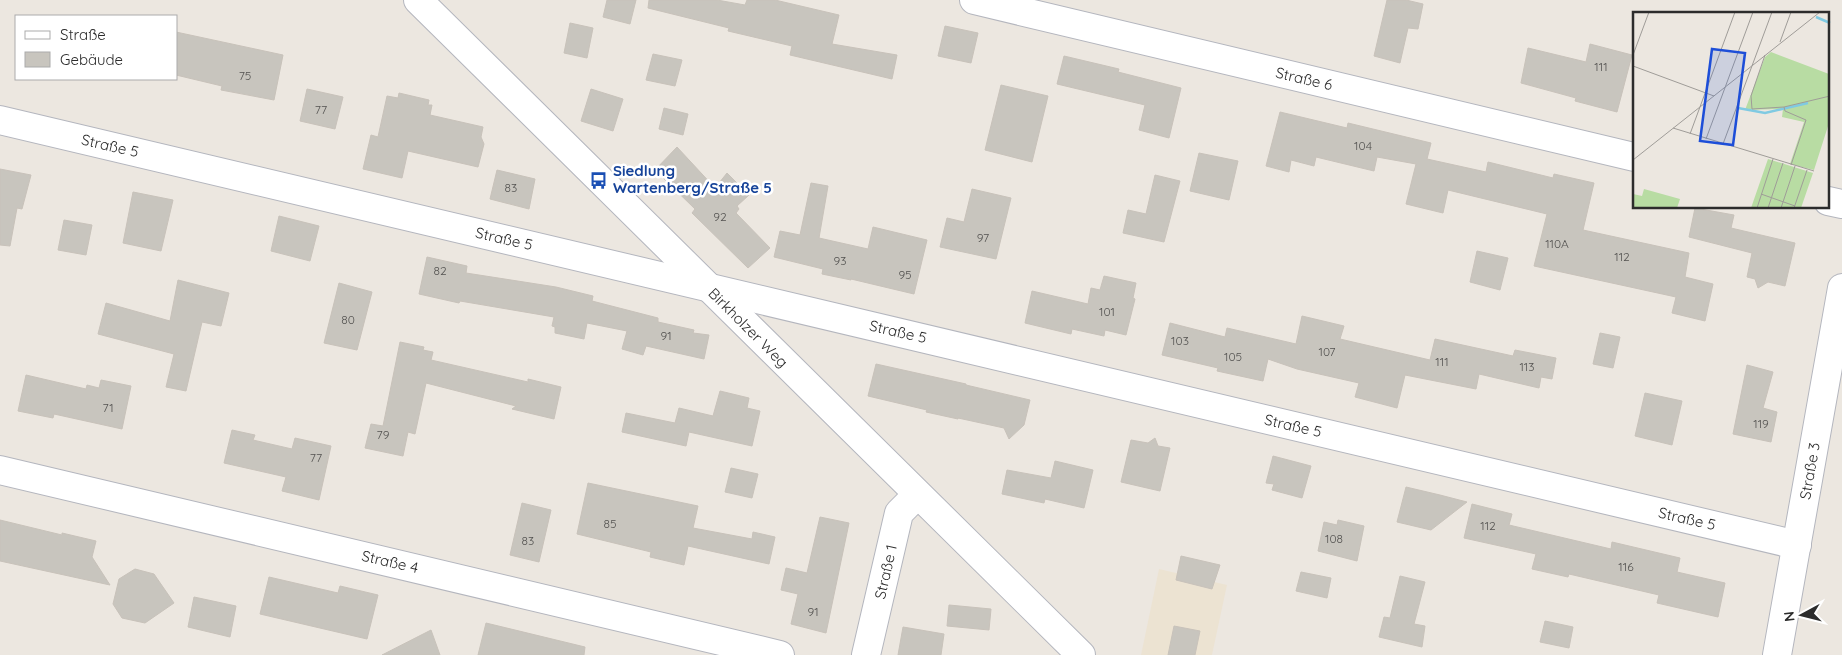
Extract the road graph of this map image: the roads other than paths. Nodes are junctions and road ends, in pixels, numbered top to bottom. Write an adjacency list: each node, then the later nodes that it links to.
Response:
1 (418, 0): 5 (street, Birkholzer Weg)
2 (974, 0): 4 (street, Straße 6)
3 (0, 120): 5 (street, Straße 5)
4 (1633, 157)
5 (707, 287): 8 (street, Birkholzer Weg); 9 (street, Straße 5)
6 (1842, 288): 9 (street, Straße 3)
7 (0, 470): 10 (street, Straße 4)
8 (917, 495): 11 (street, Straße 1); 12 (street, Birkholzer Weg)
9 (1797, 545): 13 (street, Straße 3)
10 (780, 655)
11 (866, 655)
12 (1081, 655)
13 (1778, 655)

